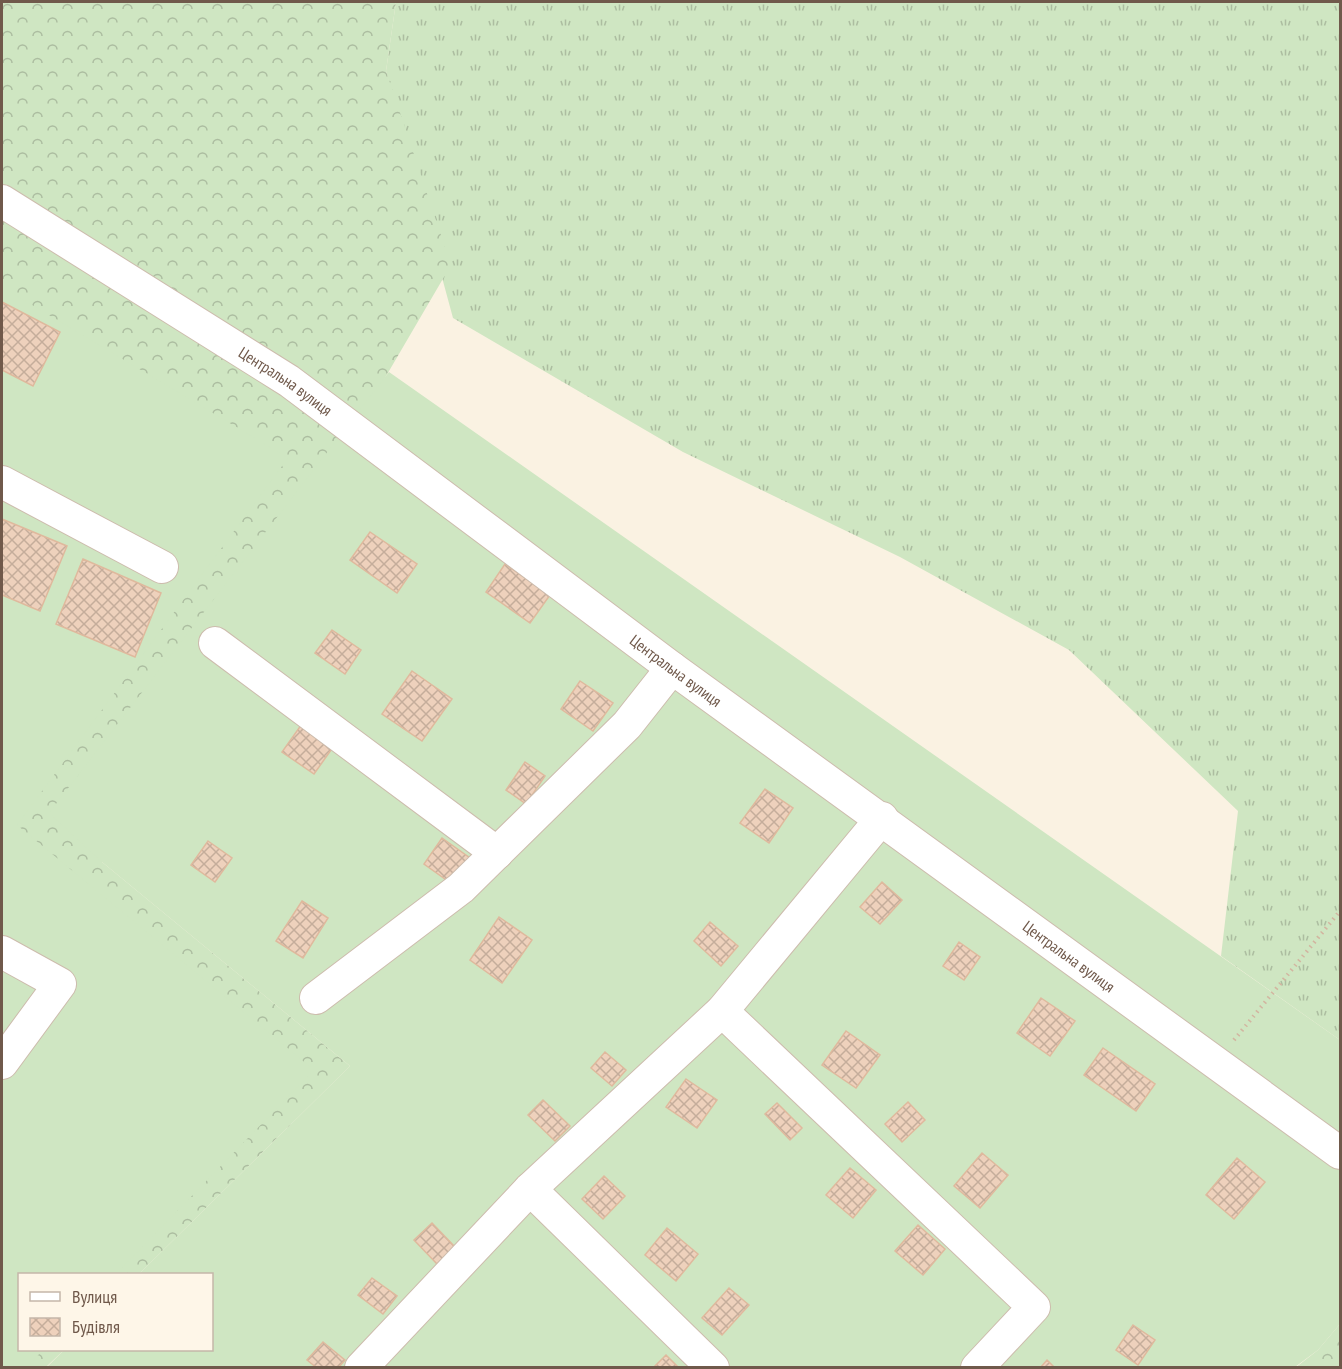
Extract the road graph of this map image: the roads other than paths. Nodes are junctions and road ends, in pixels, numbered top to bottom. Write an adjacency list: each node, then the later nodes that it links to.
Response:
1 (2, 201): 5 (street, Центральна вулиця)
2 (2, 482): 3 (street)
3 (162, 567)
4 (215, 643): 7 (street)
5 (672, 668): 6 (street, Центральна вулиця); 7 (street)
6 (882, 818): 10 (street); 12 (street, Центральна вулиця)
7 (497, 853): 9 (street)
8 (2, 952): 11 (street)
9 (316, 998)
10 (722, 1011): 13 (street); 16 (street)
11 (2, 1064)
12 (1341, 1153)
13 (530, 1189): 14 (street); 15 (street)
14 (361, 1368)
15 (713, 1368)
16 (977, 1368)

